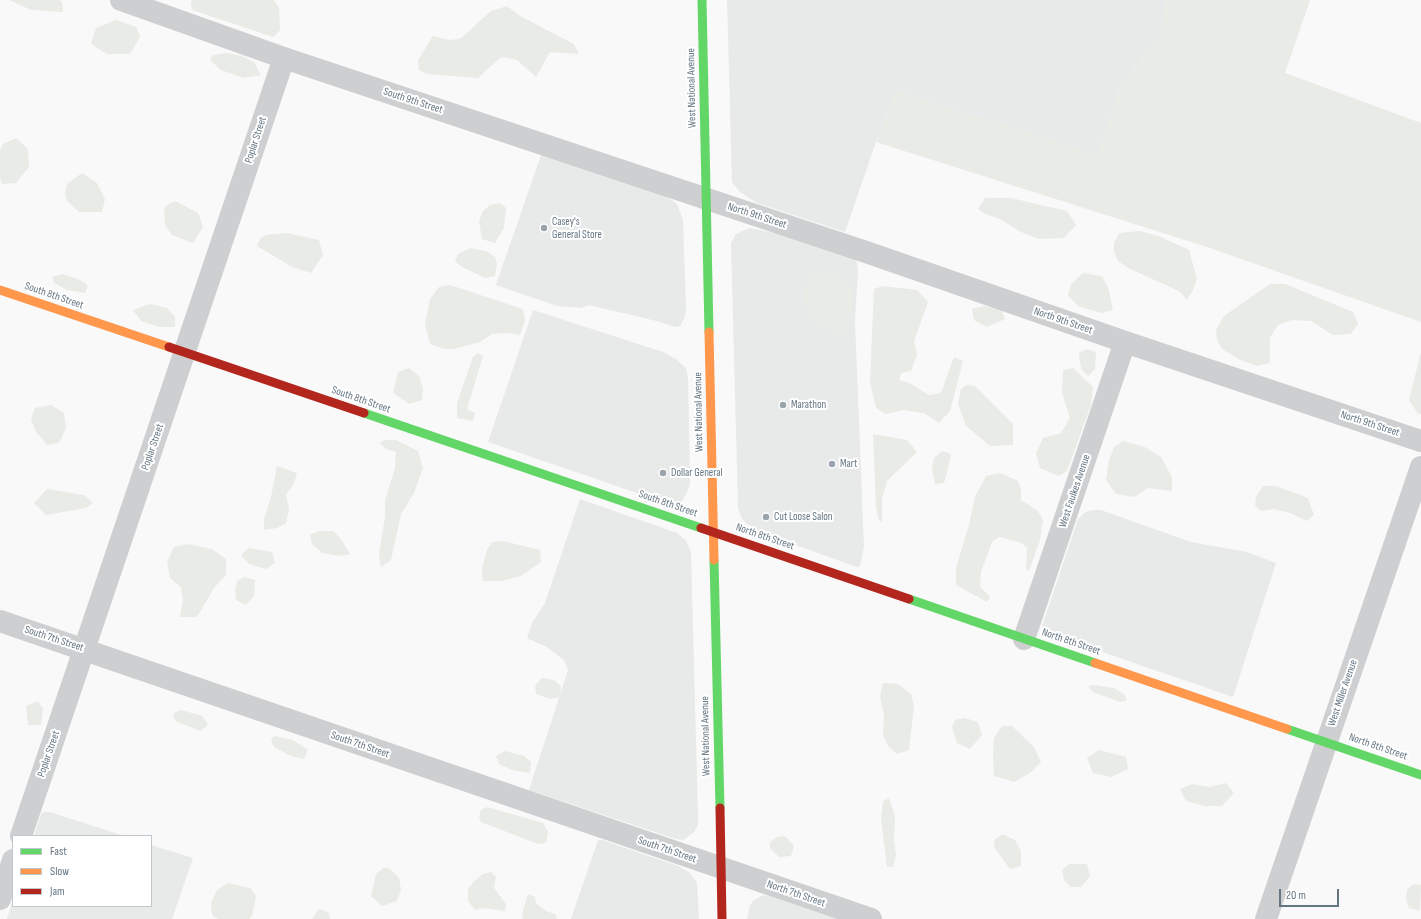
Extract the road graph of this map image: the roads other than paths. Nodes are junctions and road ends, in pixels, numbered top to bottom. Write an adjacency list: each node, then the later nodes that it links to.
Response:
1 (702, 0): 4 (street, West National Avenue)
2 (125, 1): 3 (street, South 9th Street)
3 (284, 58): 4 (street, South 9th Street); 7 (street, Poplar Street)
4 (706, 199): 6 (street, North 9th Street); 10 (street, West National Avenue)
5 (0, 290): 7 (street, South 8th Street)
6 (1125, 342): 8 (street, North 9th Street); 12 (street, West Faulkes Avenue)
7 (185, 354): 10 (street, South 8th Street); 13 (street, Poplar Street)
8 (1421, 441)
9 (1421, 467): 14 (street, West Miller Avenue)
10 (713, 532): 12 (street, North 8th Street); 18 (street, West National Avenue)
11 (0, 621): 13 (street, South 7th Street)
12 (1024, 639): 14 (street, North 8th Street)
13 (85, 649): 16 (street, Poplar Street); 18 (street, South 7th Street)
14 (1326, 742): 15 (street, North 8th Street); 22 (street, West Miller Avenue)
15 (1421, 775)
16 (21, 835)
17 (12, 863): 19 (street)
18 (721, 868): 20 (street, West National Avenue); 21 (street, North 7th Street)
19 (0, 899)
20 (722, 919)
21 (871, 919)
22 (1266, 919)

